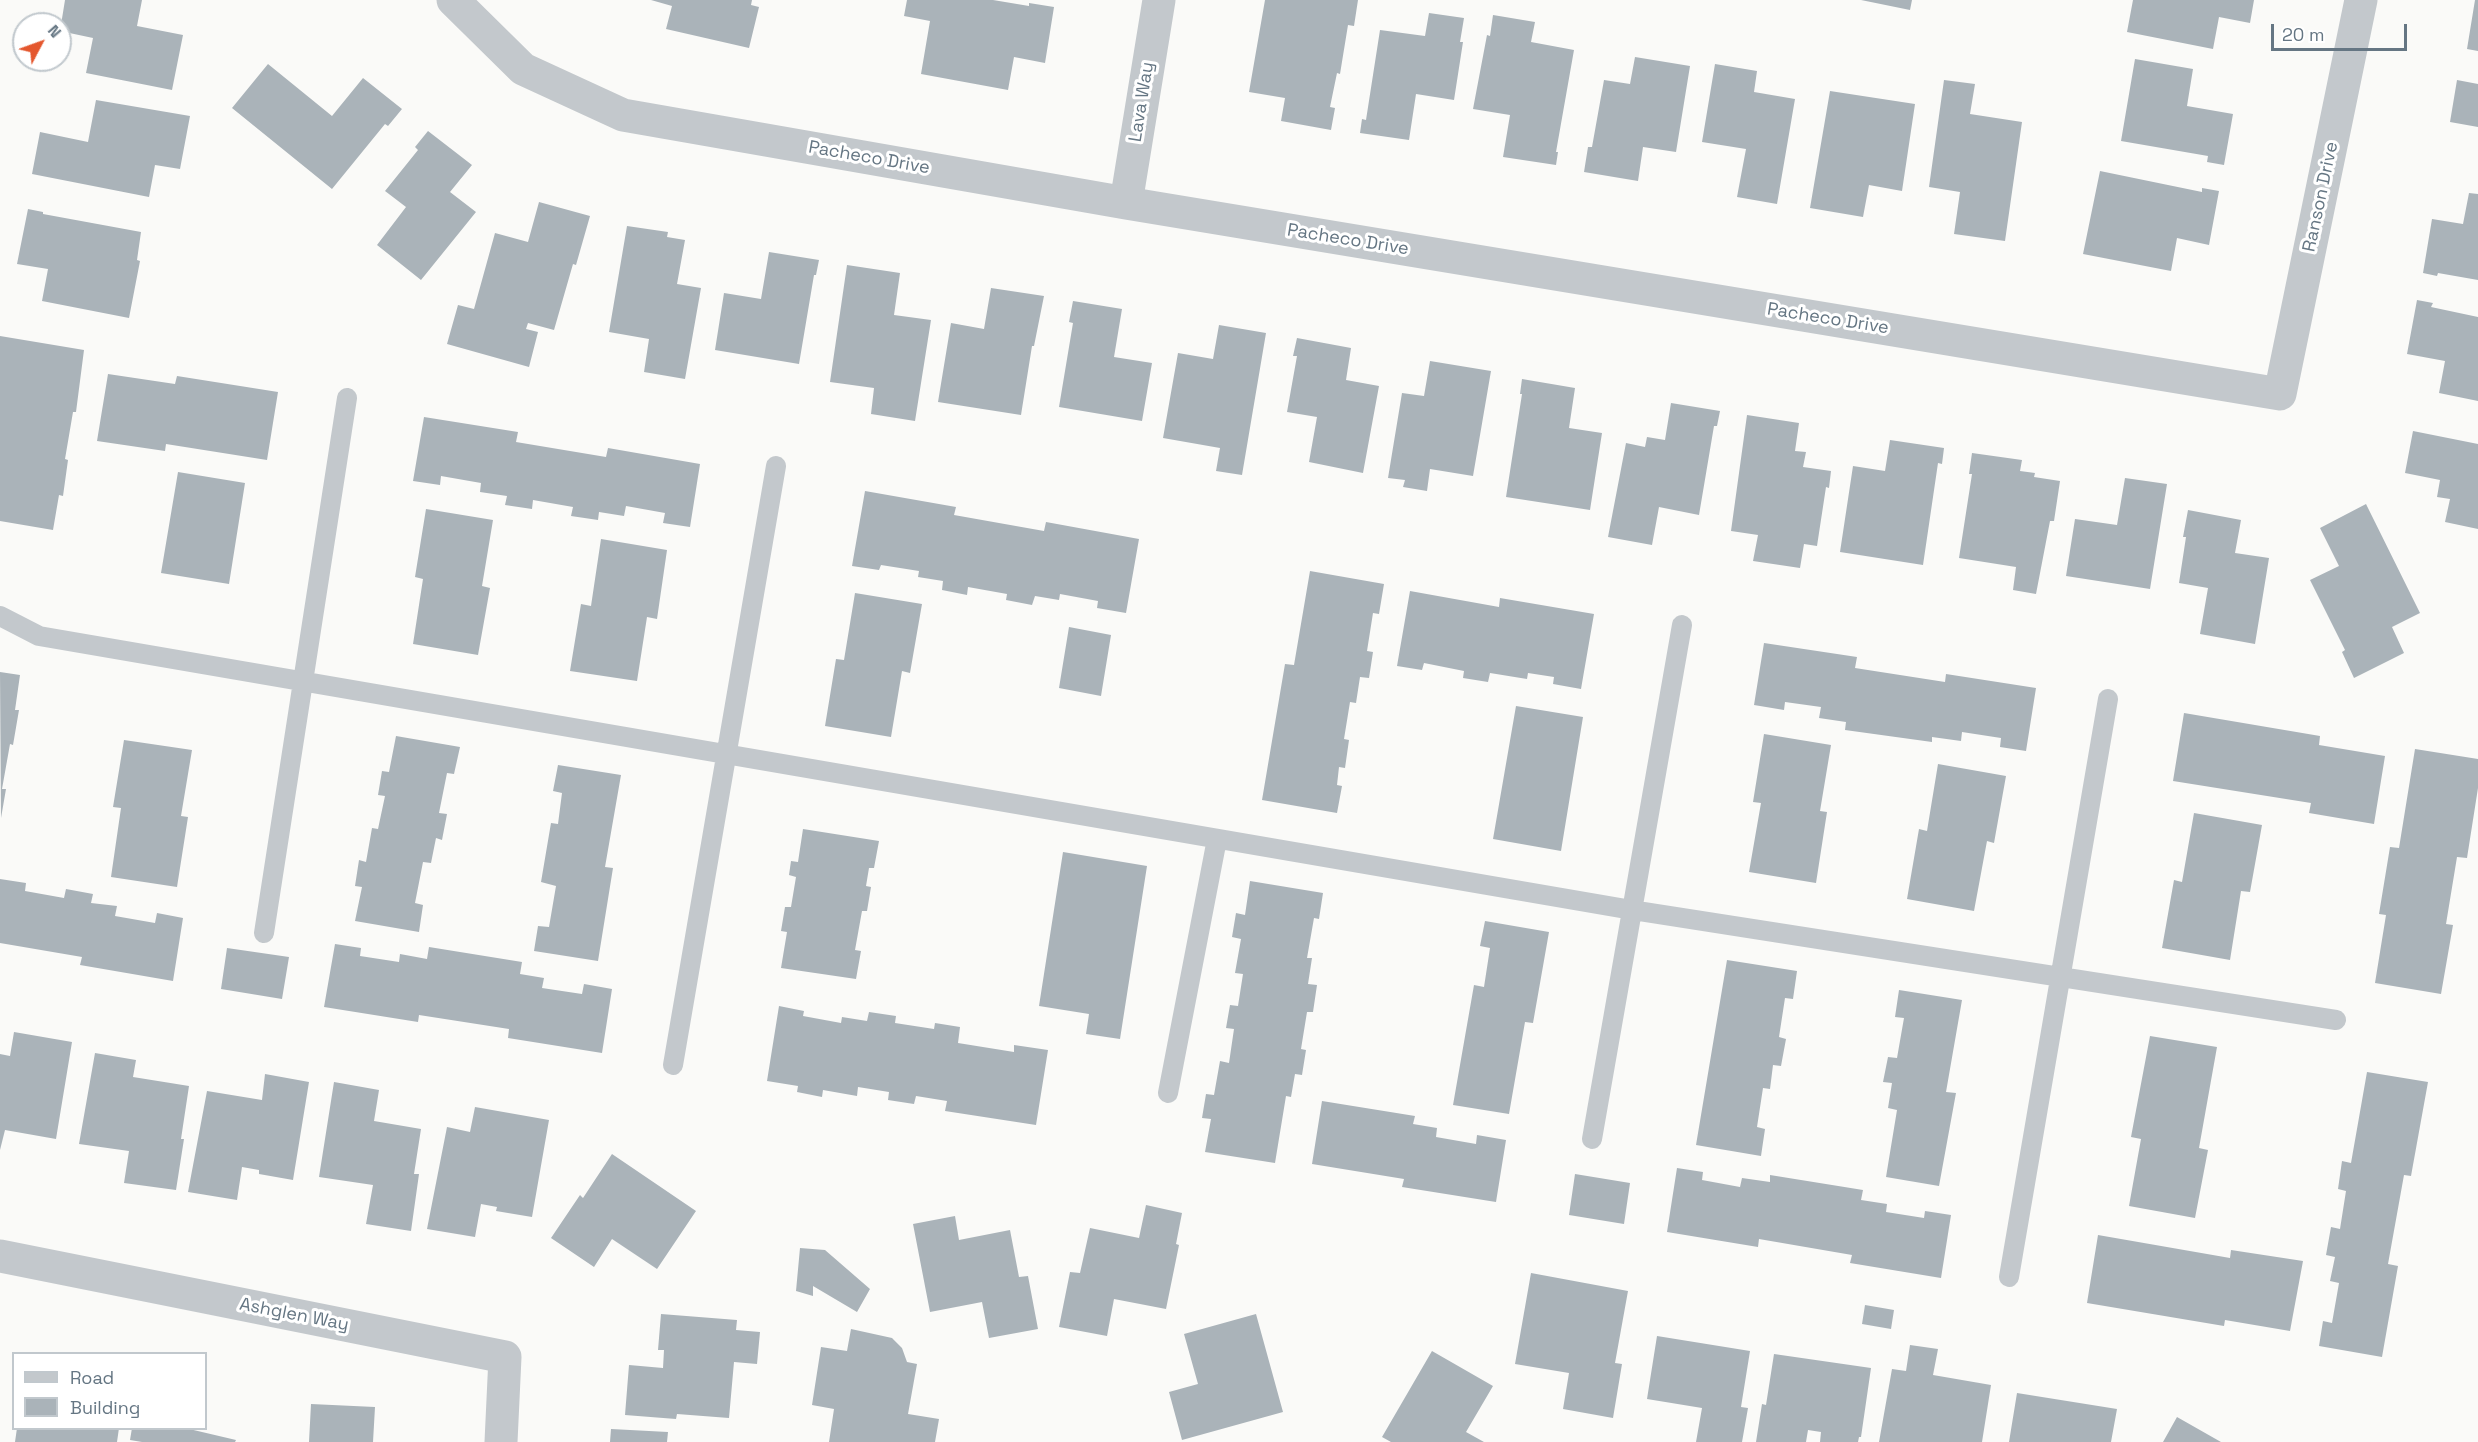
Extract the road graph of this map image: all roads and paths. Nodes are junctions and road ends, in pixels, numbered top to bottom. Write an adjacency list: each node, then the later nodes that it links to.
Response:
1 (453, 0): 4 (street, Pacheco Drive)
2 (1159, 0): 4 (street, Lava Way)
3 (2361, 0): 5 (street, Ranson Drive)
4 (1126, 203): 5 (street, Pacheco Drive)
5 (2280, 394)
6 (347, 398): 10 (lane)
7 (776, 466): 12 (lane)
8 (0, 616): 10 (lane)
9 (1682, 625): 14 (lane)
10 (303, 683): 12 (lane); 15 (lane)
11 (2108, 699): 16 (lane)
12 (726, 755): 13 (lane); 18 (lane)
13 (1217, 839): 14 (lane); 19 (lane)
14 (1632, 910): 16 (lane); 20 (lane)
15 (264, 933)
16 (2060, 978): 17 (lane); 22 (lane)
17 (2336, 1020)
18 (673, 1065)
19 (1168, 1093)
20 (1592, 1139)
21 (0, 1256): 23 (street, Ashglen Way)
22 (2009, 1277)
23 (501, 1442)

